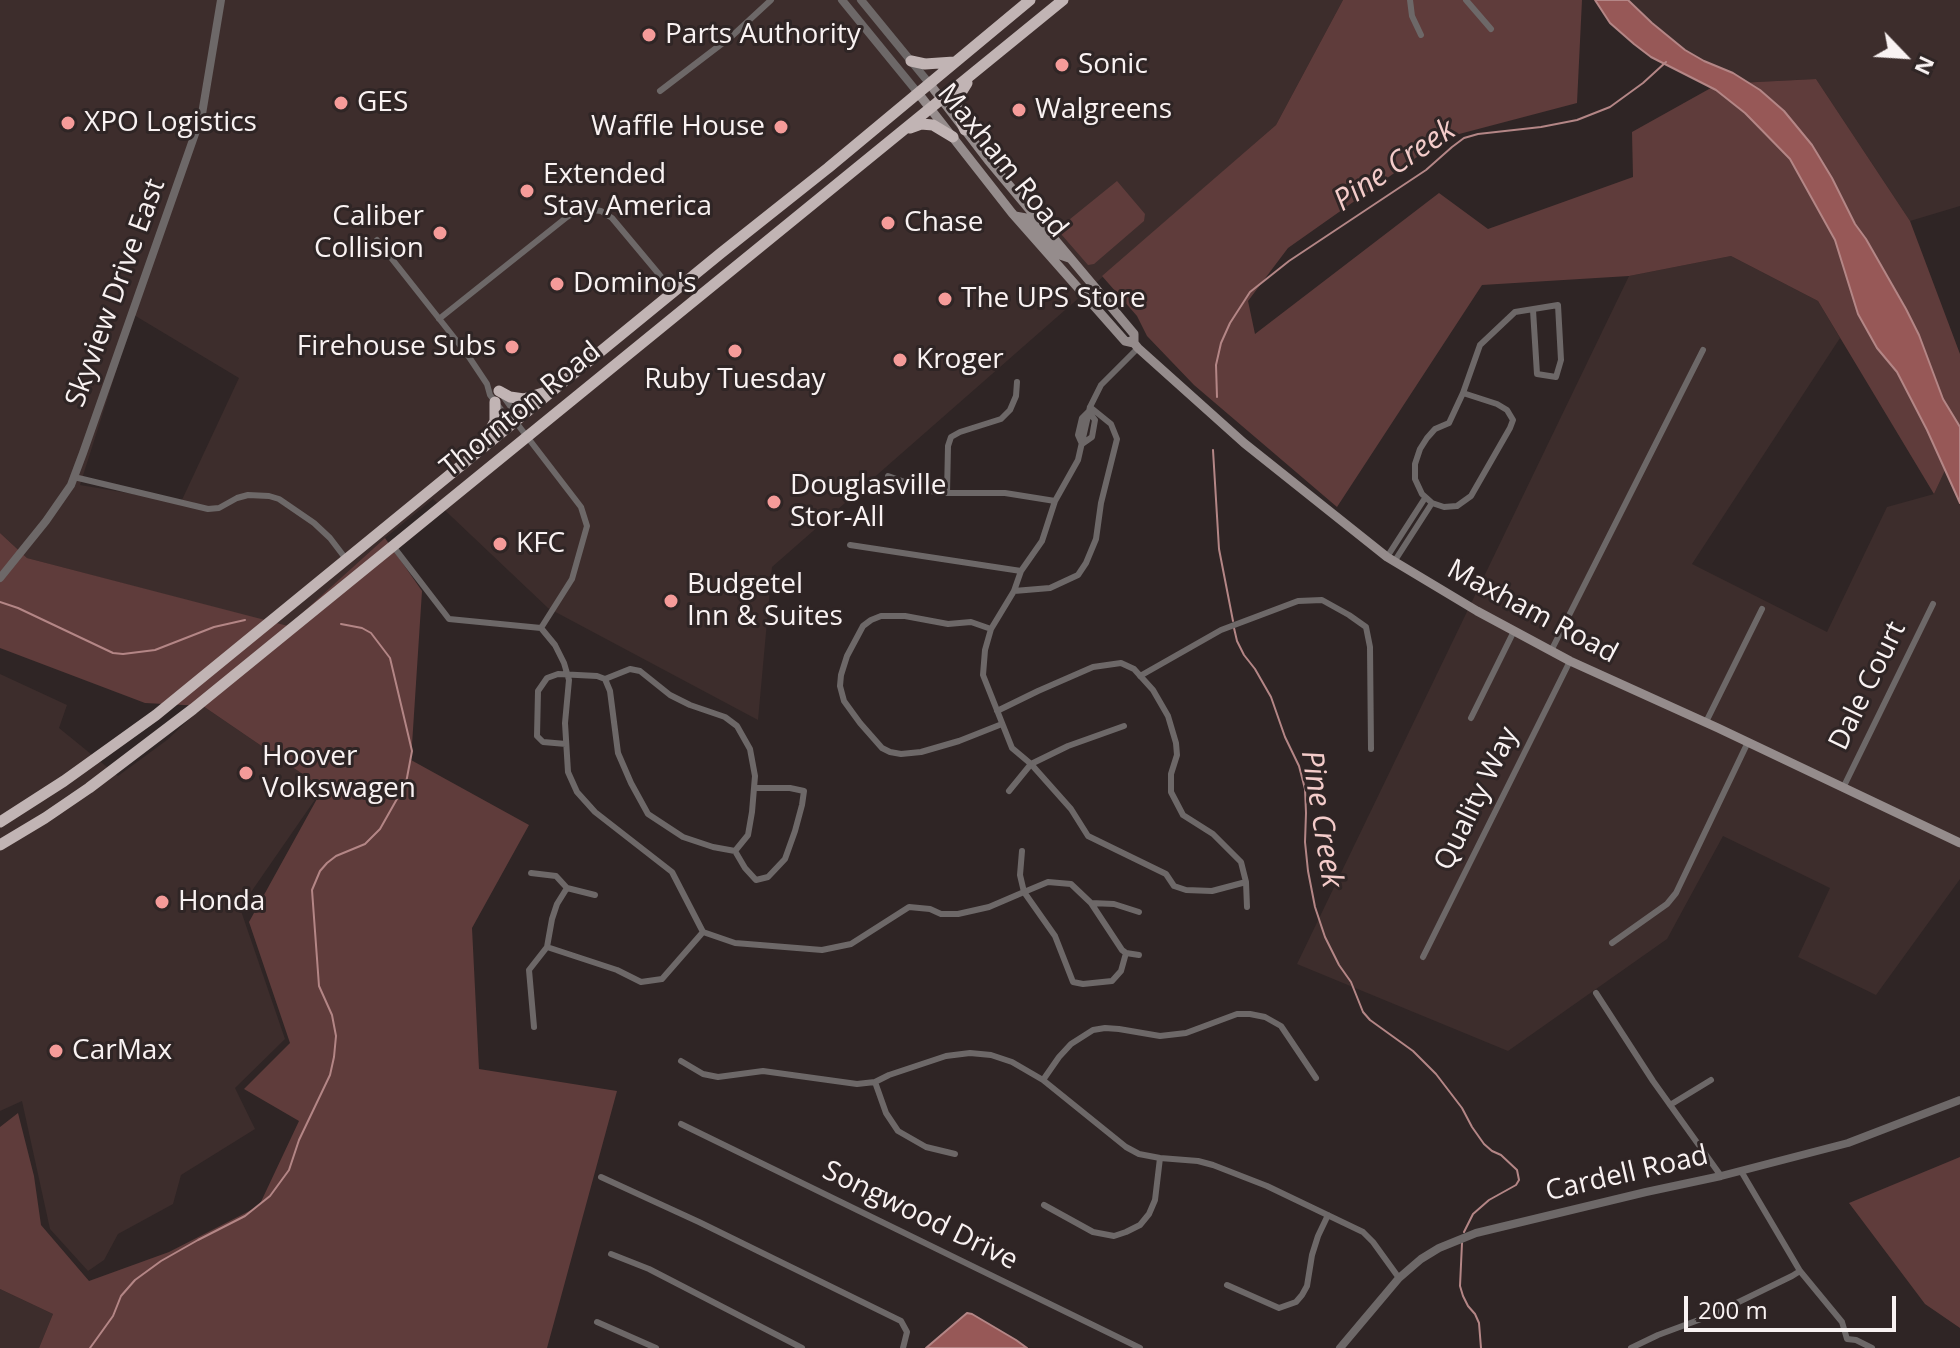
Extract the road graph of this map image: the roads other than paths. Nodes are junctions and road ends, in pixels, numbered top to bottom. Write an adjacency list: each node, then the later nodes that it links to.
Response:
1 (221, 0): 41 (street, Skyview Drive East)
2 (771, 0): 15 (street)
3 (842, 0): 16 (street, Maxham Road)
4 (861, 0): 11 (street, Maxham Road)
5 (1030, 0): 12 (highway, Thornton Road)
6 (1063, 0): 13 (highway, Thornton Road)
7 (1410, 0): 10 (street)
8 (1466, 0): 9 (street)
9 (1491, 29)
10 (1421, 35)
11 (911, 61): 12 (highway); 14 (street, Maxham Road)
12 (955, 62): 14 (highway, Thornton Road)
13 (974, 72): 17 (highway, Thornton Road); 19 (highway)
14 (929, 83): 16 (highway, Thornton Road); 17 (main road, Maxham Road)
15 (660, 91)
16 (918, 93): 18 (main road, Maxham Road); 25 (highway, Thornton Road)
17 (941, 99): 18 (highway, Thornton Road); 19 (main road, Maxham Road)
18 (930, 108): 20 (highway, Thornton Road); 21 (main road, Maxham Road)
19 (965, 130): 24 (main road, Maxham Road)
20 (902, 131): 21 (highway); 37 (highway, Thornton Road)
21 (953, 137): 22 (main road, Maxham Road)
22 (1015, 216): 24 (main road); 28 (main road, Maxham Road)
23 (377, 240): 27 (street)
24 (1072, 260): 28 (main road, Maxham Road)
25 (674, 291): 27 (street); 32 (highway, Thornton Road)
26 (1533, 310): 26 (street); 33 (street)
27 (439, 319): 31 (street)
28 (1136, 345): 35 (street); 49 (main road, Maxham Road)
29 (1703, 350): 58 (street)
30 (1017, 382): 42 (street)
31 (487, 384): 34 (street); 34 (street)
32 (561, 384): 34 (highway); 36 (highway, Thornton Road)
33 (1463, 393): 43 (street); 45 (street)
34 (497, 396): 36 (street); 36 (street); 39 (highway)
35 (1089, 410): 38 (street); 38 (street); 52 (street)
36 (515, 421): 37 (street); 39 (highway, Thornton Road)
37 (526, 437): 47 (highway, Thornton Road); 55 (street)
38 (1082, 444): 44 (street)
39 (476, 454): 48 (highway, Thornton Road)
40 (888, 476): 42 (street)
41 (74, 477): 48 (street); 51 (street, Skyview Drive East)
42 (947, 493): 44 (street)
43 (1425, 498): 45 (street); 49 (street)
44 (1055, 501): 50 (street)
45 (1432, 503): 49 (street)
46 (850, 545): 50 (street)
47 (393, 546): 55 (street); 77 (highway, Thornton Road)
48 (346, 559): 75 (highway, Thornton Road)
49 (1391, 559): 57 (main road, Maxham Road)
50 (1021, 571): 52 (street)
51 (0, 578)
52 (1014, 591): 56 (street)
53 (1933, 604): 73 (street, Dale Court)
54 (1762, 609): 65 (street)
55 (541, 628): 60 (street)
56 (991, 629): 63 (street); 66 (street)
57 (1514, 631): 58 (main road, Maxham Road); 64 (street)
58 (1551, 651): 59 (main road, Maxham Road)
59 (1570, 661): 65 (main road, Maxham Road); 93 (street, Quality Way)
60 (568, 675): 62 (street); 69 (street); 69 (street)
61 (1140, 676): 63 (street); 70 (street); 81 (street)
62 (605, 679): 72 (street); 78 (street)
63 (997, 711): 66 (street)
64 (1471, 718)
65 (1706, 722): 68 (main road, Maxham Road)
66 (1002, 724): 71 (street)
67 (1124, 726): 71 (street)
68 (1748, 742): 73 (main road, Maxham Road); 89 (street)
69 (566, 744): 88 (street)
70 (1371, 749)
71 (1031, 764): 74 (street); 81 (street)
72 (754, 788): 78 (street); 78 (street)
73 (1843, 788): 76 (main road, Maxham Road)
74 (1009, 791)
75 (0, 822)
76 (1960, 843)
77 (0, 845)
78 (735, 851)
79 (1022, 851): 83 (street)
80 (531, 873): 82 (street)
81 (1246, 882): 86 (street)
82 (567, 888): 84 (street); 90 (street)
83 (1024, 892): 85 (street); 88 (street); 91 (street)
84 (595, 895)
85 (1091, 903): 87 (street); 91 (street)
86 (1247, 907)
87 (1139, 912)
88 (703, 932): 90 (street)
89 (1612, 943)
90 (547, 947): 95 (street)
91 (1126, 953): 92 (street)
92 (1139, 955)
93 (1423, 957)
94 (1596, 993): 102 (street)
95 (534, 1027)
96 (681, 1061): 100 (street)
97 (1316, 1078): 98 (street)
98 (1043, 1080): 100 (street); 105 (street)
99 (1711, 1080): 102 (street)
100 (875, 1082): 104 (street)
101 (1960, 1100): 106 (street, Cardell Road)
102 (1670, 1105): 107 (street)
103 (681, 1124): 120 (street, Songwood Drive)
104 (955, 1154)
105 (1160, 1158): 109 (street); 110 (street)
106 (1741, 1171): 107 (street, Cardell Road); 112 (street)
107 (1721, 1176): 113 (street, Cardell Road)
108 (601, 1177): 119 (street)
109 (1044, 1205)
110 (1328, 1215): 113 (street); 114 (street)
111 (611, 1254): 118 (street)
112 (1800, 1271): 116 (street); 122 (street)
113 (1399, 1278): 121 (street, Cardell Road)
114 (1227, 1285)
115 (597, 1322): 117 (street)
116 (1847, 1339): 123 (street); 124 (street)
117 (656, 1348)
118 (802, 1348)
119 (903, 1348)
120 (1140, 1348)
121 (1340, 1348)
122 (1631, 1348)
123 (1843, 1348)
124 (1872, 1348)

